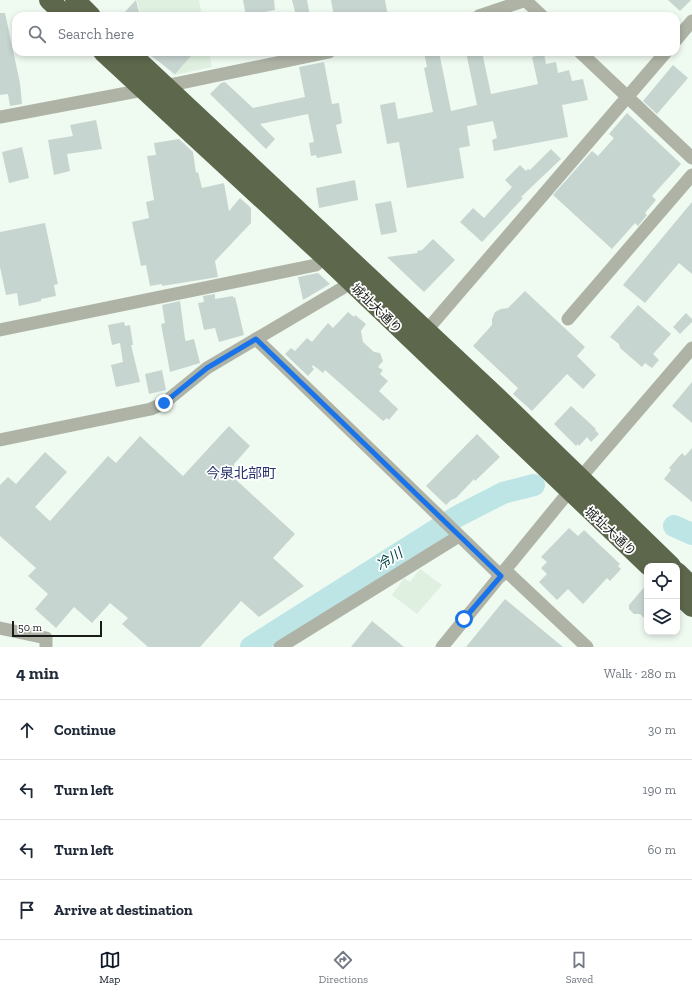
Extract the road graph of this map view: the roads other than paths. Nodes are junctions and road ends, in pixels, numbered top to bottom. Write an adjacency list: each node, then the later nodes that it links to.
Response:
1 (49, 0): 4 (highway)
2 (75, 0): 5 (highway)
3 (525, 0): 6 (street); 7 (street)
4 (62, 12)
5 (88, 12)
6 (490, 12)
7 (538, 12)
8 (692, 21): 9 (street)
9 (680, 35)
10 (107, 56): 16 (highway, 城址大通り)
11 (133, 56): 15 (highway, 城址大通り)
12 (310, 56): 15 (street)
13 (584, 56): 17 (street)
14 (663, 56): 17 (street)
15 (164, 86): 16 (street); 25 (highway, 城址大通り)
16 (142, 90): 18 (street); 21 (highway, 城址大通り)
17 (627, 97): 19 (street); 25 (street)
18 (0, 117)
19 (692, 158)
20 (692, 175): 23 (street)
21 (325, 257): 22 (highway, 城址大通り); 24 (street)
22 (351, 283): 26 (street); 29 (highway, 城址大通り)
23 (568, 319)
24 (0, 330)
25 (426, 331): 29 (highway, 城址大通り)
26 (256, 339): 28 (street); 30 (street)
27 (692, 348): 29 (street)
28 (0, 440)
29 (575, 484): 31 (highway, 城址大通り); 32 (highway, 城址大通り); 33 (street)
30 (459, 536): 33 (street); 41 (street)
31 (645, 563)
32 (667, 563)
33 (503, 573): 39 (street); 42 (street)
34 (680, 575): 35 (highway)
35 (692, 587)
36 (680, 596): 37 (highway)
37 (692, 607)
38 (0, 628): 40 (street)
39 (580, 645)
40 (46, 647)
41 (280, 647)
42 (442, 647)

